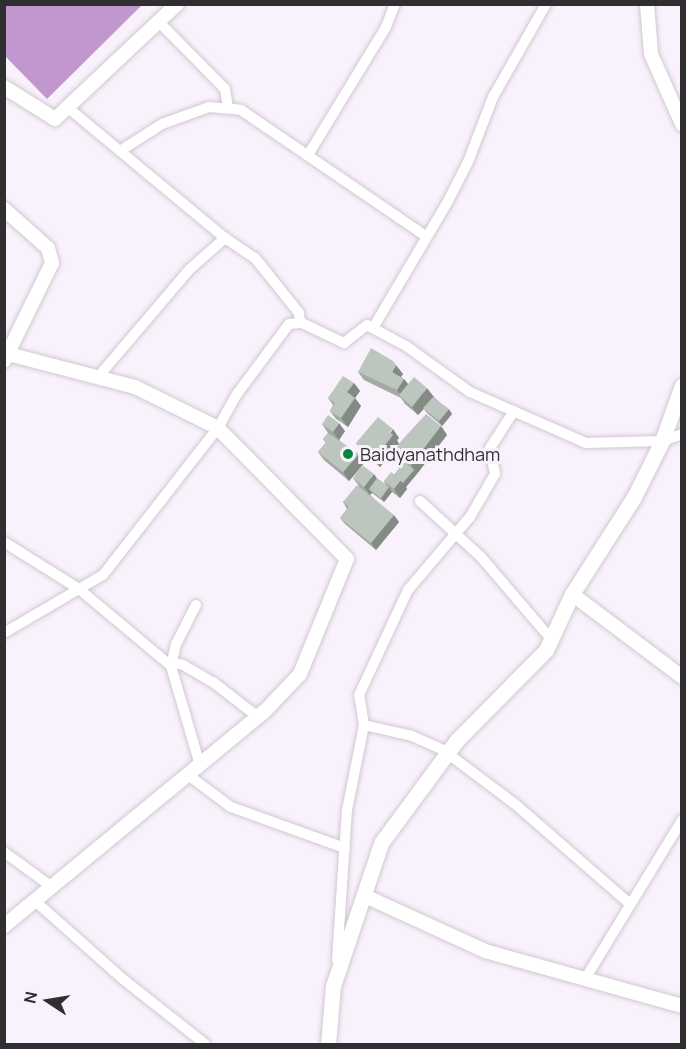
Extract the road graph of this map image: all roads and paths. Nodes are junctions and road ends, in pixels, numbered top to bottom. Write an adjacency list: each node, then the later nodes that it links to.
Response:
1 (177, 4): 5 (street)
2 (396, 4): 11 (street)
3 (546, 4): 13 (street)
4 (647, 4): 9 (street)
5 (159, 22): 7 (street); 8 (street)
6 (4, 87): 7 (street)
7 (67, 107): 10 (street)
8 (228, 107): 10 (street); 11 (street)
9 (681, 124)
10 (120, 151): 14 (street)
11 (308, 155): 13 (street)
12 (4, 209): 17 (street)
13 (427, 237): 16 (street)
14 (225, 238): 15 (street); 18 (street)
15 (300, 323): 16 (street); 21 (street)
16 (373, 328): 20 (street)
17 (6, 357): 18 (street)
18 (98, 377): 21 (street)
19 (681, 385): 23 (main road)
20 (514, 411): 23 (street); 25 (street)
21 (218, 428): 27 (street); 34 (street)
22 (681, 434): 23 (street)
23 (662, 441): 28 (main road)
24 (420, 501): 25 (street)
25 (456, 533): 31 (street); 35 (street)
26 (4, 542): 27 (street)
27 (79, 589): 30 (street); 32 (street)
28 (572, 594): 31 (main road); 33 (street)
29 (196, 605): 32 (street)
30 (4, 633)
31 (551, 639): 36 (main road)
32 (171, 666): 34 (street); 37 (street)
33 (681, 677)
34 (258, 717): 37 (street)
35 (364, 725): 36 (street); 40 (street)
36 (447, 754): 43 (main road); 45 (street)
37 (200, 765): 38 (street)
38 (188, 775): 40 (street); 42 (street)
39 (681, 820): 45 (street)
40 (345, 848): 47 (street)
41 (4, 852): 42 (street)
42 (52, 887): 44 (street)
43 (365, 897): 47 (main road); 48 (street)
44 (35, 901): 46 (street); 50 (street)
45 (630, 904): 48 (street)
46 (4, 926)
47 (336, 975): 51 (main road)
48 (585, 979): 49 (street)
49 (681, 1006)
50 (205, 1044)
51 (328, 1044)

